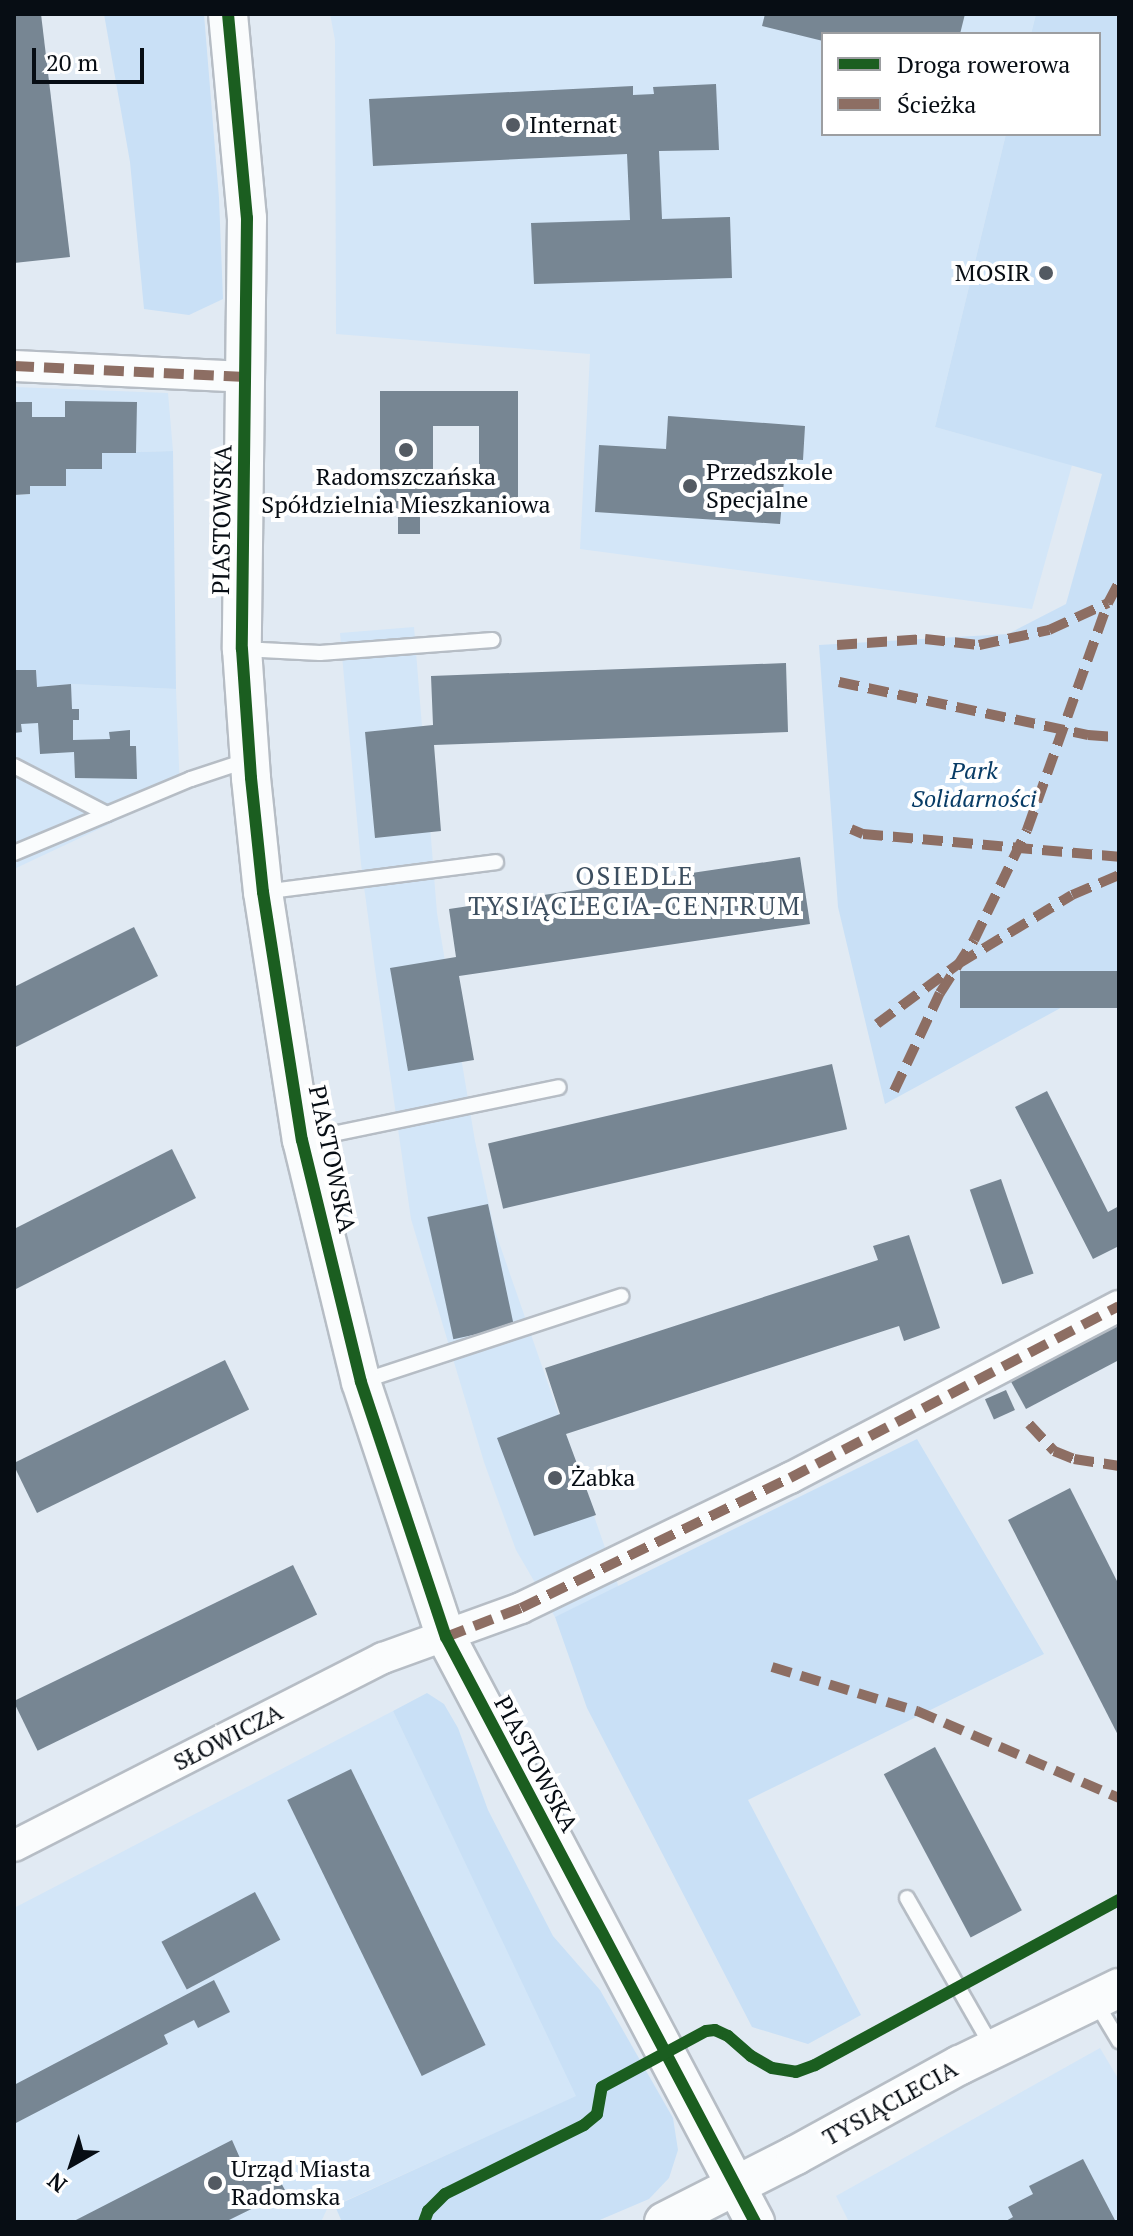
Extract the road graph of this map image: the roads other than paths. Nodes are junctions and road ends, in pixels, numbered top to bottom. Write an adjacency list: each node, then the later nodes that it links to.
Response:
1 (228, 14): 3 (street, PIASTOWSKA)
2 (14, 366): 3 (street)
3 (246, 377): 5 (street, PIASTOWSKA)
4 (493, 640): 5 (lane)
5 (242, 649): 6 (street, PIASTOWSKA)
6 (249, 760): 8 (lane); 11 (street, PIASTOWSKA)
7 (14, 766): 8 (lane)
8 (107, 814): 9 (lane)
9 (14, 853)
10 (496, 862): 11 (lane)
11 (263, 892): 13 (street, PIASTOWSKA)
12 (559, 1087): 13 (lane)
13 (302, 1140): 16 (street, PIASTOWSKA)
14 (621, 1296): 16 (lane)
15 (1119, 1306): 17 (street, SŁOWICZA)
16 (361, 1382): 17 (street, PIASTOWSKA)
17 (446, 1637): 18 (street, SŁOWICZA); 23 (street, PIASTOWSKA)
18 (14, 1846)
19 (907, 1898): 22 (lane)
20 (1107, 1994): 21 (lane); 22 (street, TYSIĄCLECIA)
21 (1119, 2041)
22 (994, 2049): 23 (street, TYSIĄCLECIA)
23 (735, 2186): 24 (street, TYSIĄCLECIA); 25 (street, PIASTOWSKA)
24 (664, 2222)
25 (755, 2222)

